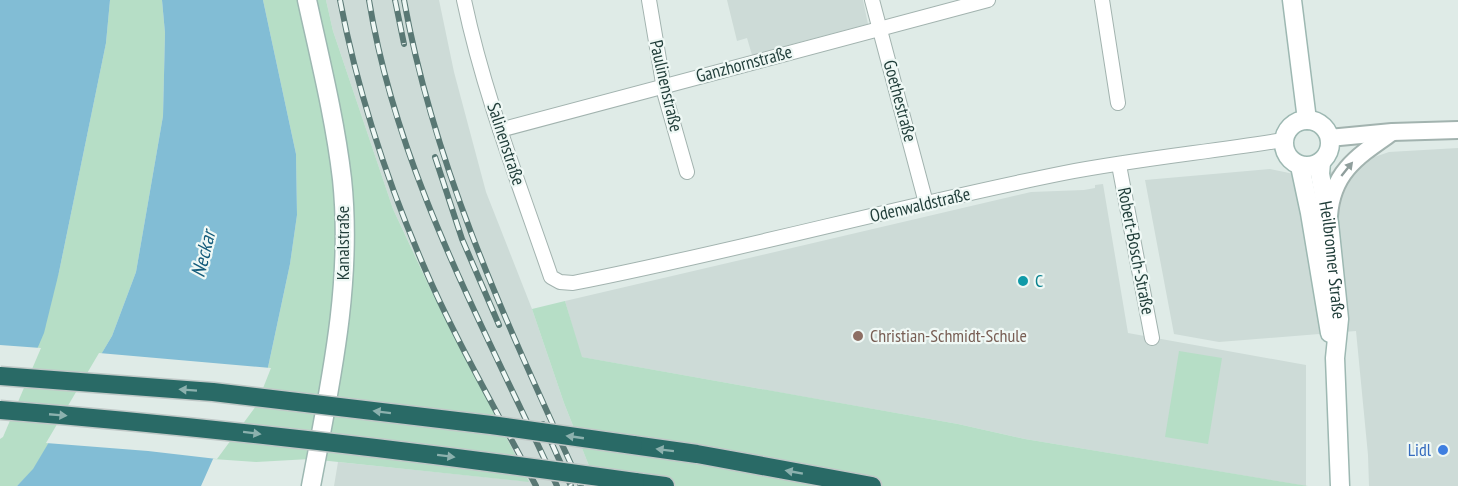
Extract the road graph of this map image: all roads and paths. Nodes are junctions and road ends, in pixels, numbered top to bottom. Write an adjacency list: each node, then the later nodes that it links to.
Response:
1 (307, 0): 28 (main road, Kanalstraße)
2 (464, 0): 12 (street, Salinenstraße)
3 (649, 0): 9 (street, Paulinenstraße)
4 (872, 0): 8 (street, Goethestraße)
5 (988, 0): 8 (street, Ganzhornstraße)
6 (1102, 0): 10 (street)
7 (1292, 0): 11 (main road)
8 (880, 29): 9 (street, Ganzhornstraße); 21 (street, Goethestraße)
9 (663, 86): 12 (street, Ganzhornstraße); 20 (street, Paulinenstraße)
10 (1118, 103)
11 (1307, 120): 15 (main road); 16 (main road)
12 (500, 130): 23 (street, Salinenstraße)
13 (1458, 130): 14 (street)
14 (1392, 132): 15 (street); 22 (street, one-way to 14)
15 (1329, 138): 17 (main road)
16 (1283, 140): 18 (street, Odenwaldstraße); 19 (main road)
17 (1321, 162): 19 (main road); 22 (main road, Heilbronner Straße)
18 (1119, 165): 21 (street, Odenwaldstraße); 24 (street, Robert-Bosch-Straße)
19 (1300, 166): 25 (main road, Heilbronner Straße)
20 (687, 172)
21 (926, 203): 23 (street, Odenwaldstraße)
22 (1329, 223): 25 (main road, Heilbronner Straße)
23 (560, 282)
24 (1152, 338)
25 (1335, 358): 31 (main road, Heilbronner Straße)
26 (0, 376): 30 (highway, one-way to 26, bridge)
27 (0, 410): 29 (highway, one-way to 29, bridge)
28 (311, 486)
29 (665, 486)
30 (872, 486)
31 (1340, 486)

